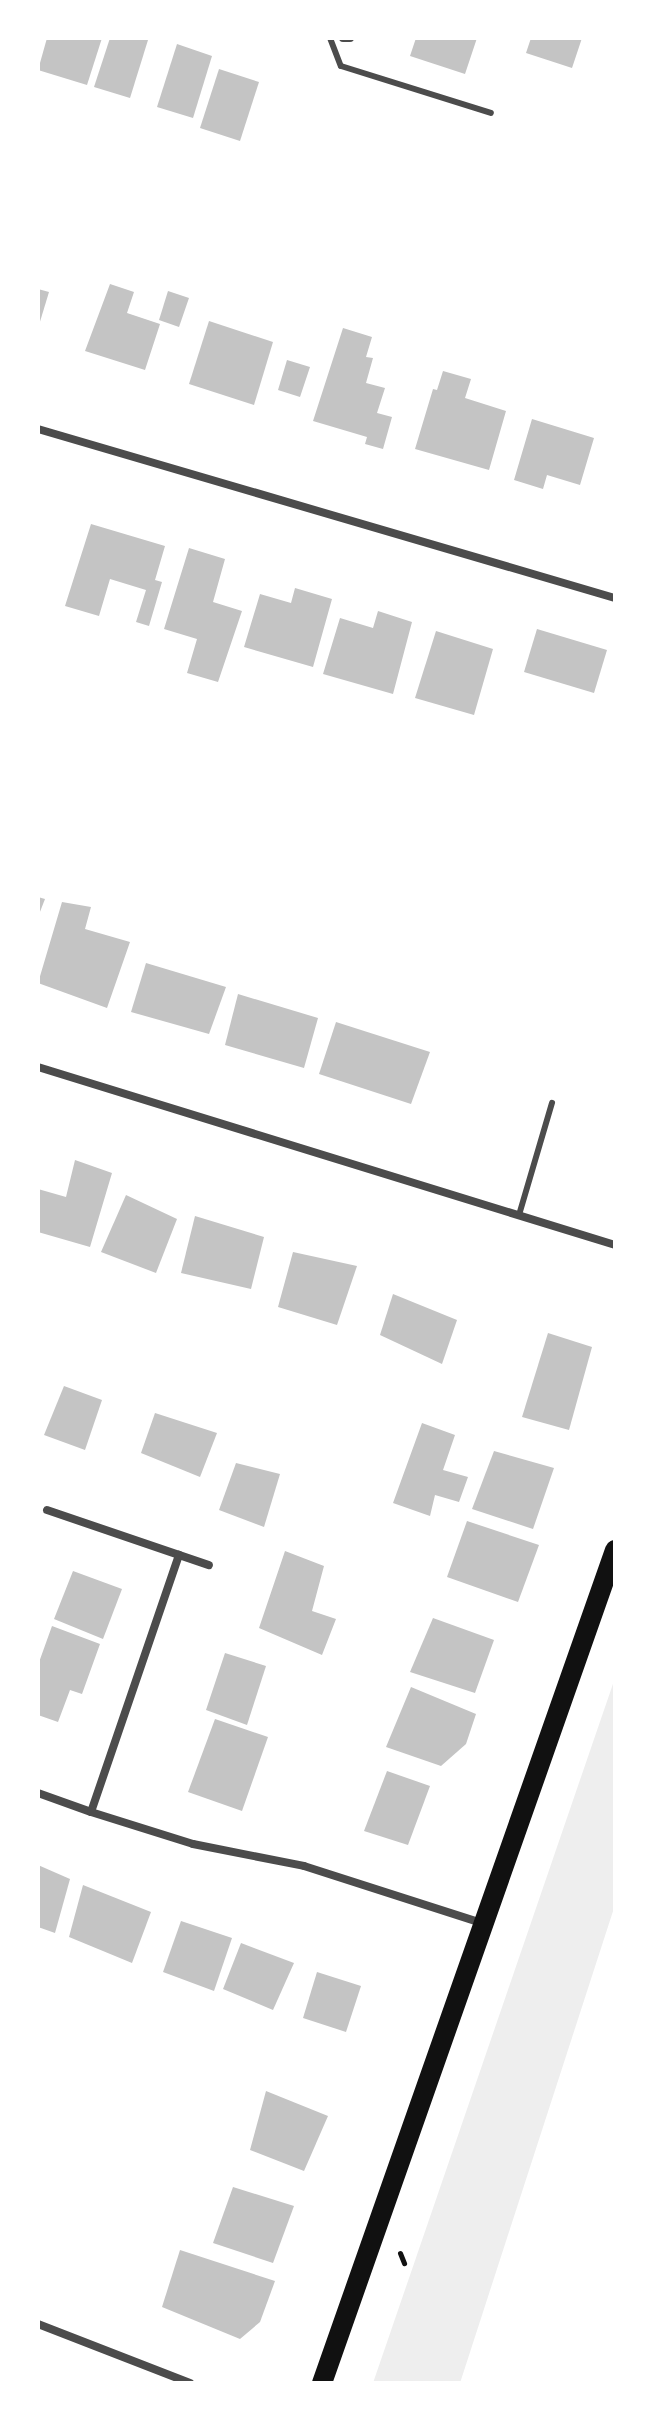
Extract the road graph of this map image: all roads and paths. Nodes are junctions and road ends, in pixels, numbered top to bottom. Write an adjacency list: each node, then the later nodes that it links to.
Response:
1 (330, 38): 4 (lane)
2 (343, 38): 3 (street)
3 (350, 38)
4 (491, 113)
5 (38, 429): 6 (street)
6 (615, 598)
7 (38, 1067): 9 (street)
8 (552, 1103): 9 (lane)
9 (519, 1215): 10 (street)
10 (615, 1245)
11 (47, 1510): 13 (street)
12 (615, 1550): 17 (main road)
13 (179, 1555): 14 (street); 16 (street)
14 (209, 1565)
15 (38, 1793): 16 (street)
16 (91, 1812): 17 (street)
17 (484, 1924): 20 (main road)
18 (38, 2324): 19 (street)
19 (190, 2383)
20 (322, 2383)

